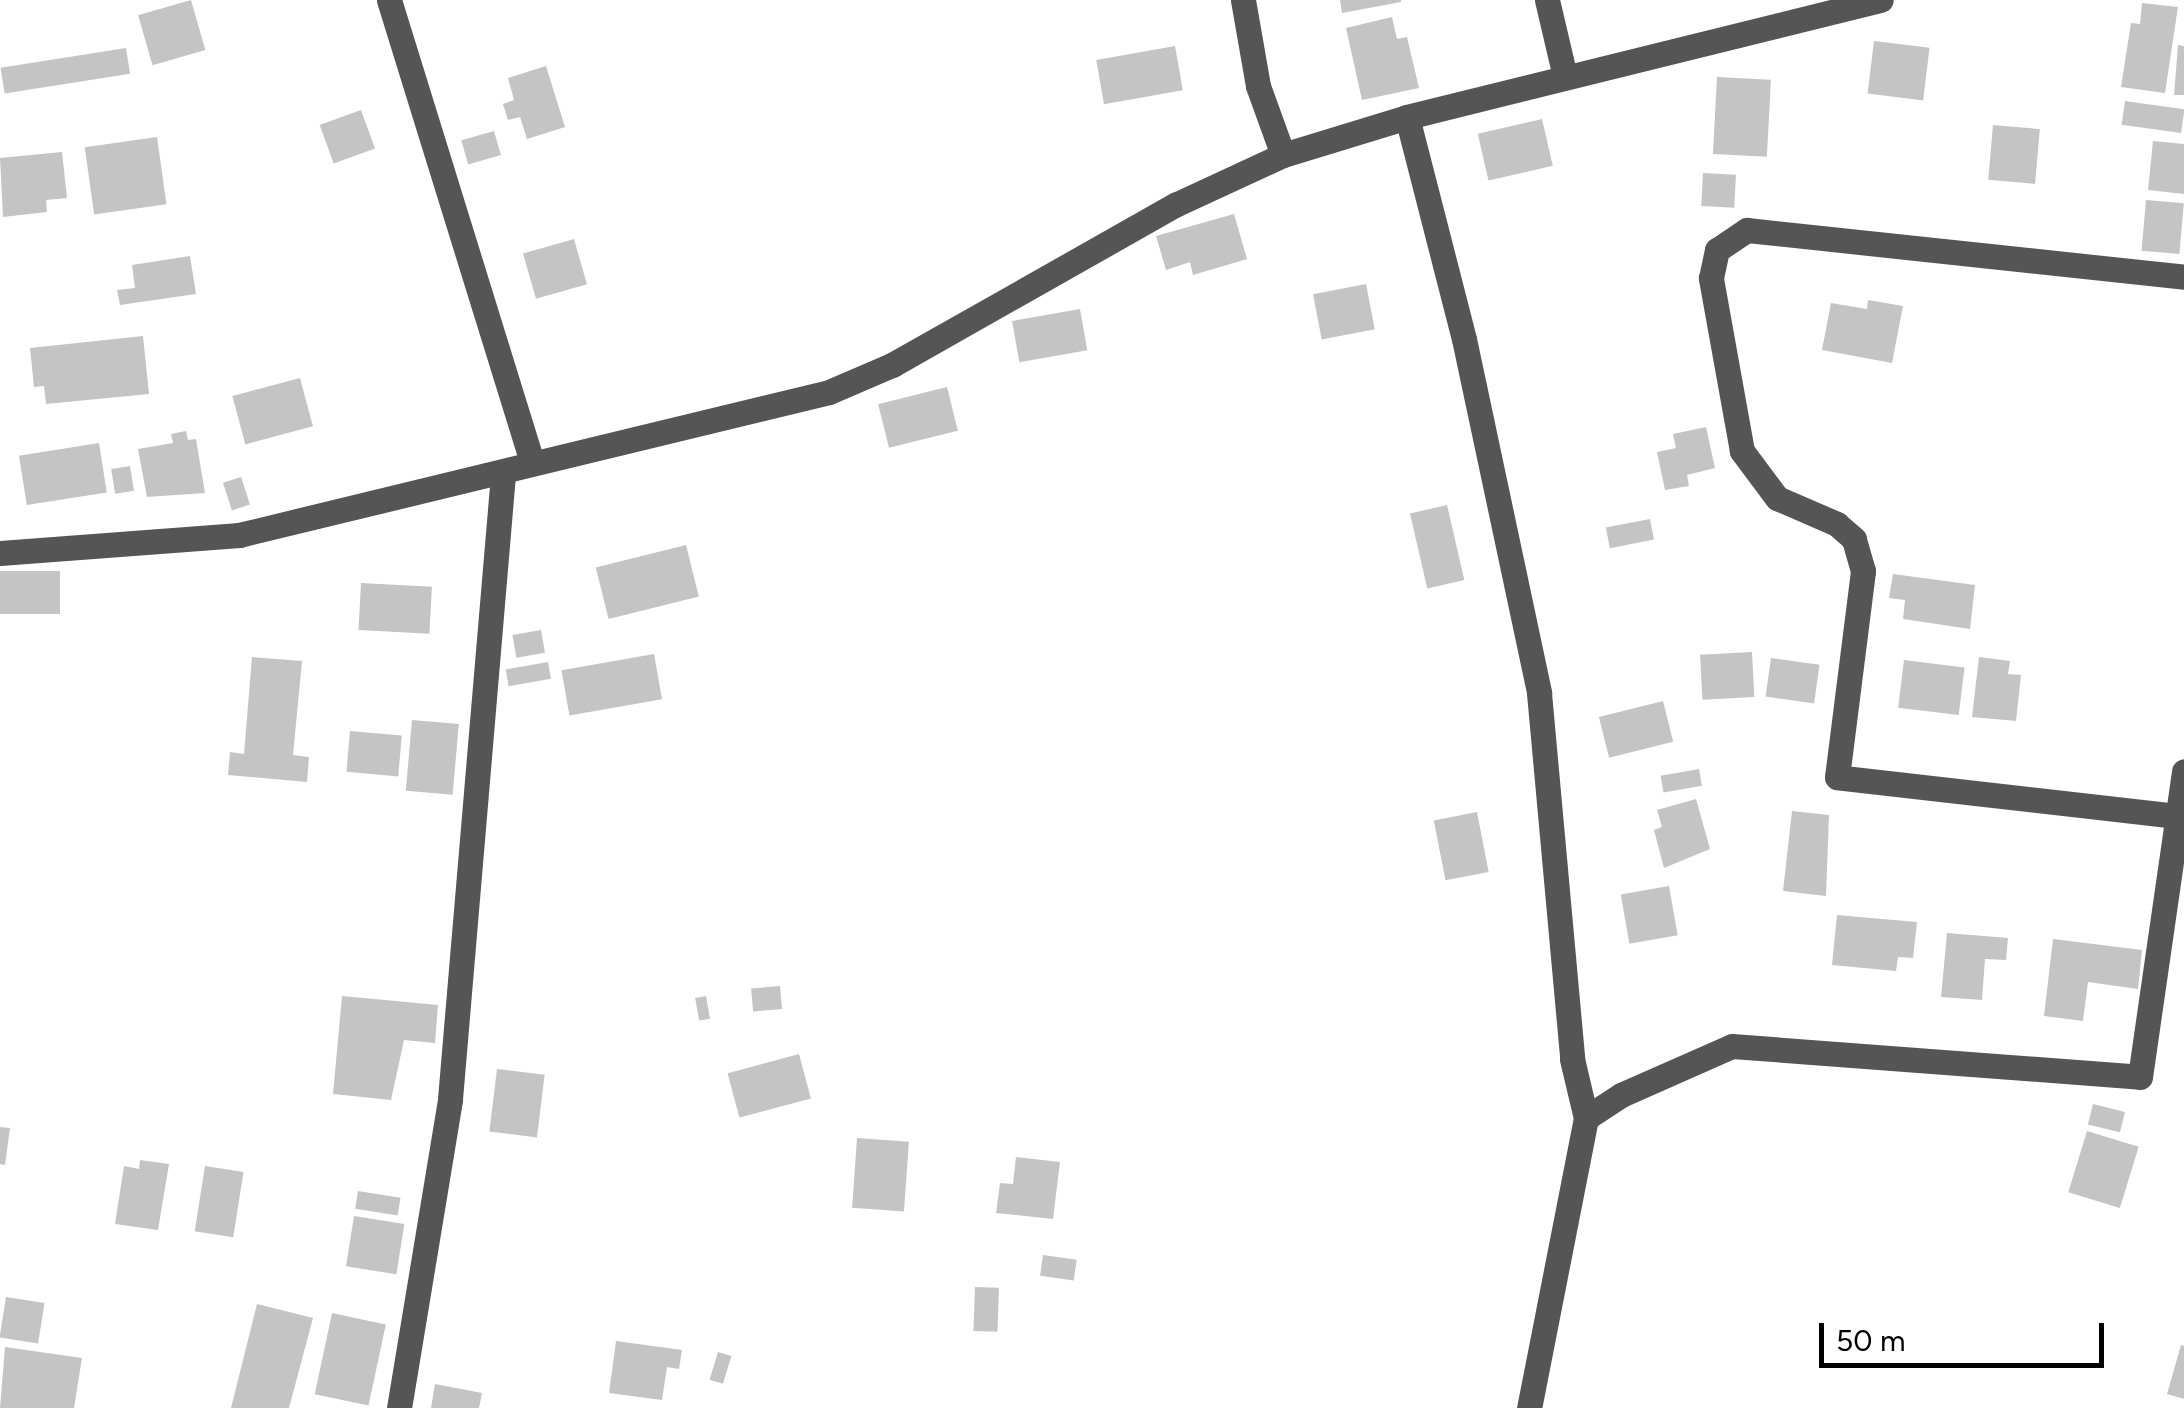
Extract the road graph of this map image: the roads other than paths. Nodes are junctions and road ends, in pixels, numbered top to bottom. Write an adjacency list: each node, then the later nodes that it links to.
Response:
1 (390, 0): 9 (street)
2 (1244, 0): 7 (street)
3 (1547, 0): 5 (street)
4 (1881, 0): 5 (street)
5 (1564, 77): 6 (street)
6 (1408, 116): 7 (street); 14 (street)
7 (1283, 155): 9 (street)
8 (2184, 277): 13 (street)
9 (531, 460): 10 (street)
10 (503, 475): 11 (street); 15 (street)
11 (0, 553)
12 (2184, 772): 13 (street)
13 (2177, 816): 14 (street)
14 (1586, 1118): 16 (street)
15 (398, 1408)
16 (1529, 1408)

